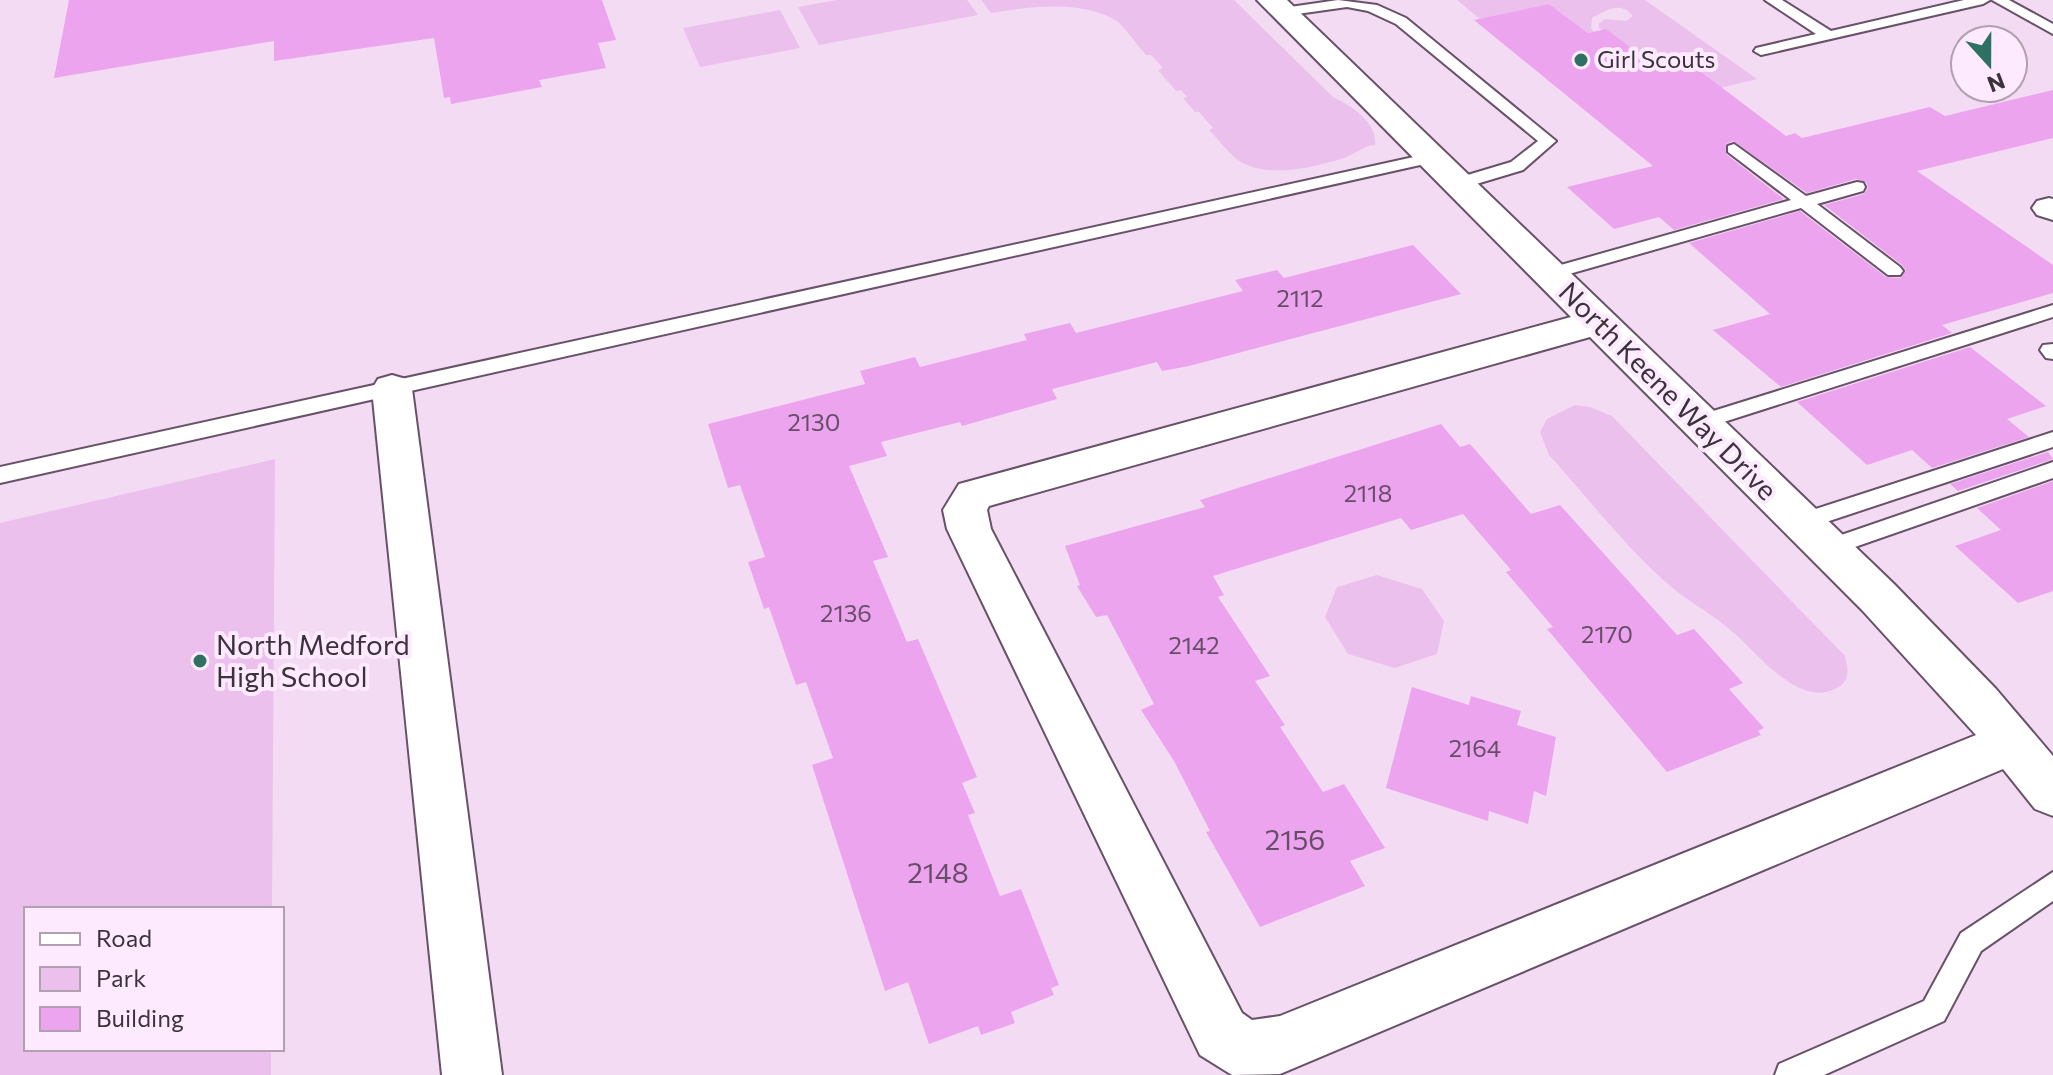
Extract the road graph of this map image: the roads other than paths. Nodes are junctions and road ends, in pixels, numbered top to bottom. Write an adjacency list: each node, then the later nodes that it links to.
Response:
1 (1772, 0): 6 (lane)
2 (1983, 0): 6 (lane)
3 (1999, 0): 5 (lane)
4 (1277, 6): 9 (street, North Keene Way Drive); 9 (lane)
5 (2053, 30)
6 (1828, 35): 7 (lane)
7 (1761, 51)
8 (1734, 149): 11 (lane)
9 (1445, 171): 13 (street, North Keene Way Drive); 16 (lane)
10 (1857, 187): 11 (lane)
11 (1805, 202): 12 (lane); 13 (lane)
12 (1894, 271)
13 (1549, 274): 15 (street, North Keene Way Drive)
14 (2053, 311): 17 (lane)
15 (1598, 322): 17 (street, North Keene Way Drive); 22 (street)
16 (392, 389): 20 (lane); 25 (street)
17 (1701, 422): 21 (street, North Keene Way Drive)
18 (2053, 439): 21 (lane)
19 (2053, 470): 21 (lane)
20 (0, 475)
21 (1815, 535): 22 (street, North Keene Way Drive)
22 (2012, 743): 23 (street, North Keene Way Drive)
23 (2053, 793)
24 (2053, 885): 26 (lane)
25 (472, 1075)
26 (1790, 1075)

